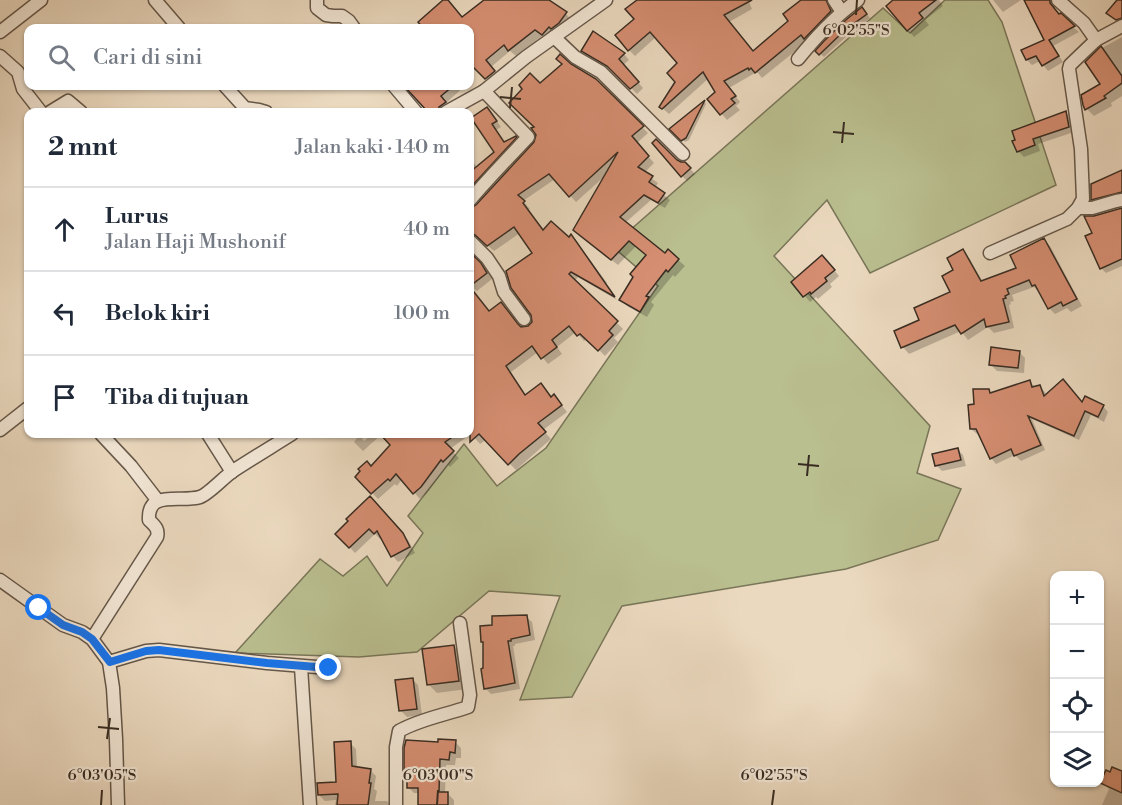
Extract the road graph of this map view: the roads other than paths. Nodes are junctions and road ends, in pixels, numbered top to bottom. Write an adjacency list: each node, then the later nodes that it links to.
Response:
1 (41, 0): 12 (street)
2 (155, 0): 9 (street)
3 (317, 0): 10 (street)
4 (606, 0): 13 (street)
5 (834, 0): 8 (street)
6 (858, 0): 8 (street)
7 (1058, 0): 14 (street)
8 (842, 12): 16 (street)
9 (176, 24)
10 (351, 24)
11 (1122, 26): 14 (street)
12 (0, 32)
13 (554, 37): 19 (street); 26 (street)
14 (1096, 40): 29 (street)
15 (0, 56): 20 (street)
16 (798, 60)
17 (229, 90): 23 (street)
18 (397, 90): 24 (street)
19 (483, 91): 25 (street); 27 (street)
20 (38, 108)
21 (57, 108): 22 (street)
22 (76, 108)
23 (245, 108)
24 (413, 108)
25 (453, 108)
26 (683, 154)
27 (474, 195)
28 (1122, 200): 29 (street)
29 (1078, 208): 31 (street)
30 (474, 245): 32 (street)
31 (990, 253)
32 (524, 319)
33 (24, 411): 34 (street)
34 (0, 430)
35 (105, 438): 39 (street)
36 (211, 438): 38 (street)
37 (286, 438): 38 (street)
38 (232, 472): 39 (street)
39 (158, 501): 42 (street)
40 (0, 580): 42 (street)
41 (460, 623): 48 (street)
42 (92, 639): 43 (street)
43 (110, 662): 44 (street); 46 (street)
44 (301, 667): 45 (street); 47 (street)
45 (329, 668)
46 (118, 805)
47 (310, 805)
48 (396, 805)

